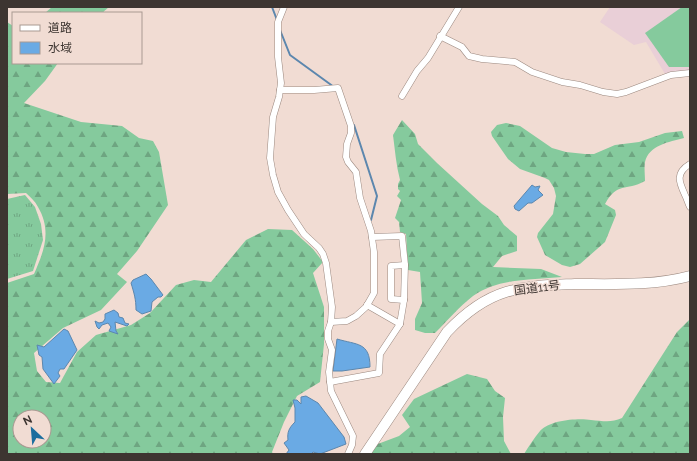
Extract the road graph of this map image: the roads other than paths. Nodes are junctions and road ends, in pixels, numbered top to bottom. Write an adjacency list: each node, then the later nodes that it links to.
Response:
1 (284, 7): 5 (street)
2 (459, 7): 3 (street)
3 (440, 36): 4 (street); 6 (street)
4 (690, 73)
5 (280, 90): 9 (street); 14 (street)
6 (402, 96)
7 (690, 164): 8 (street)
8 (690, 207)
9 (372, 237): 10 (street); 13 (street)
10 (405, 265): 12 (street); 12 (street)
11 (690, 276): 18 (highway, 国道11号)
12 (404, 300): 15 (street)
13 (367, 305): 14 (street); 15 (street)
14 (331, 322): 16 (street)
15 (400, 324): 16 (street)
16 (330, 382): 17 (street)
17 (348, 454)
18 (365, 454)

